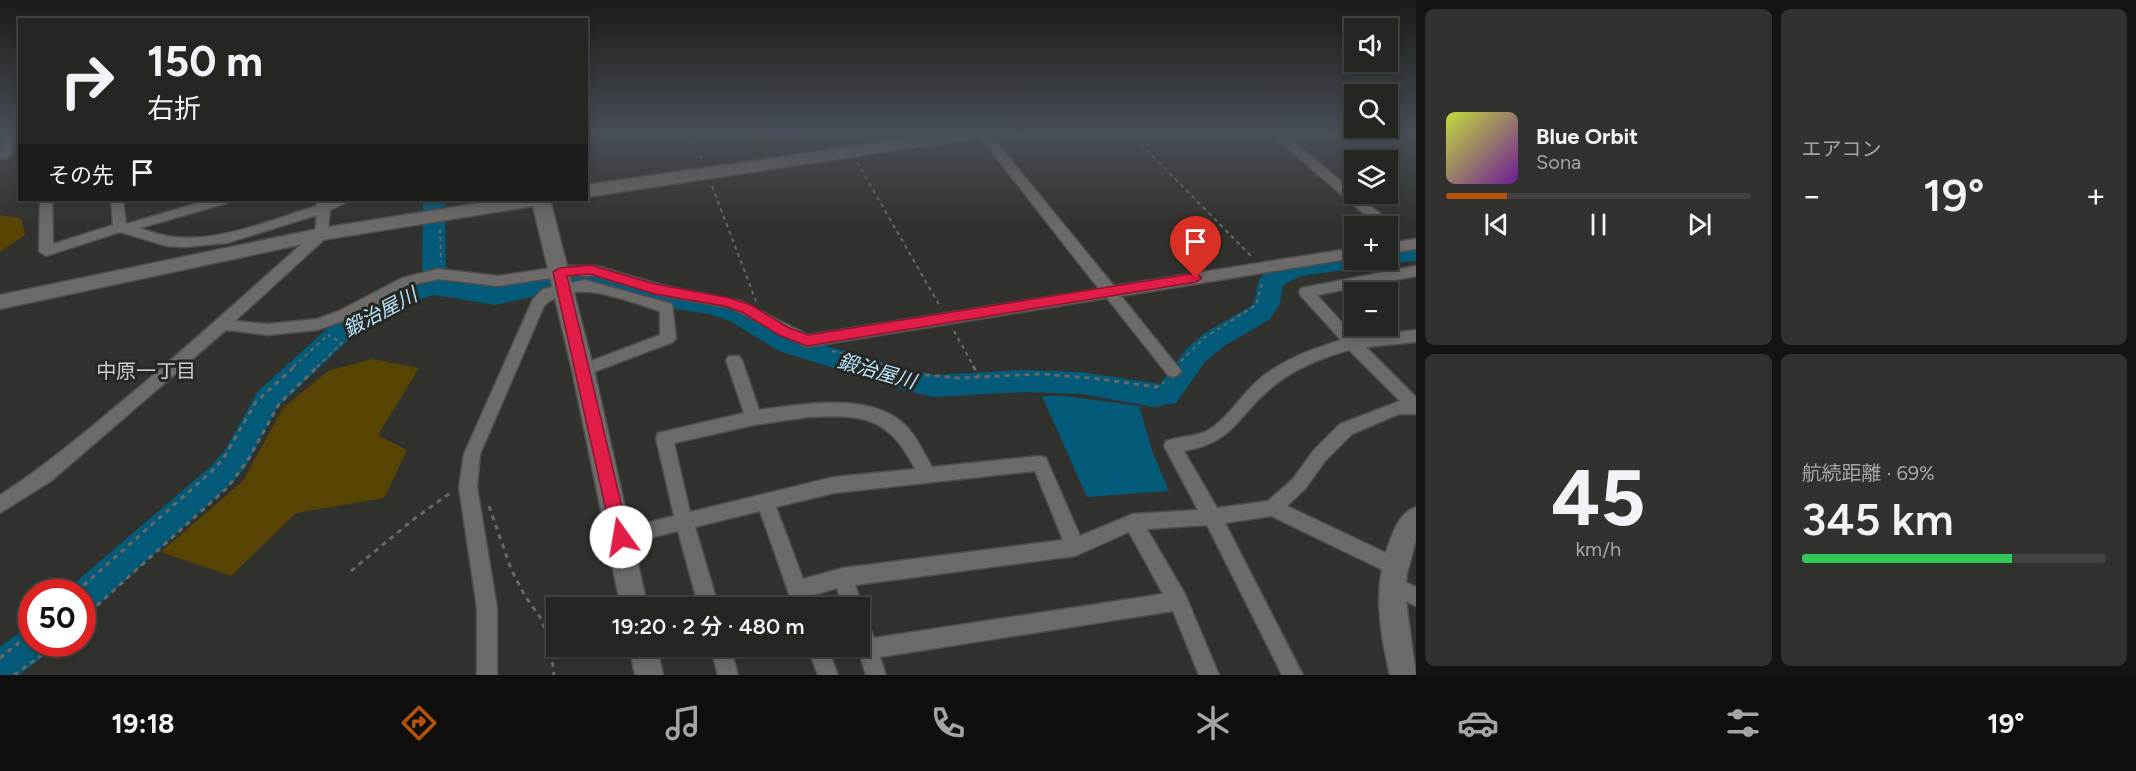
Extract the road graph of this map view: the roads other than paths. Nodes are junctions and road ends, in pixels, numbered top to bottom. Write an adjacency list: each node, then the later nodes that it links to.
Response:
1 (769, 164): 4 (street)
2 (1008, 164): 19 (street)
3 (1313, 164): 11 (street)
4 (588, 191)
5 (46, 201): 12 (street)
6 (117, 201): 12 (street)
7 (218, 201): 12 (street)
8 (527, 201): 13 (street)
9 (542, 201): 18 (street)
10 (323, 204): 12 (street); 13 (street)
11 (1374, 216)
12 (125, 227)
13 (322, 234): 20 (street); 21 (street)
14 (1398, 235): 15 (street)
15 (1412, 245)
16 (1344, 254): 19 (street)
17 (1416, 271): 23 (street)
18 (561, 281): 19 (street); 21 (street); 25 (street); 25 (street); 52 (street)
19 (1108, 292): 26 (street)
20 (0, 302)
21 (224, 324): 31 (street)
22 (1416, 336): 23 (street)
23 (1353, 343): 27 (street); 33 (street)
24 (734, 360): 28 (street)
25 (583, 370): 37 (street)
26 (1173, 371)
27 (1416, 407): 32 (street)
28 (754, 418): 29 (street); 35 (street)
29 (927, 475): 30 (street); 38 (street)
30 (765, 502): 35 (street); 43 (street)
31 (0, 505)
32 (1272, 507): 33 (street); 40 (street)
33 (1212, 517): 36 (street); 58 (street)
34 (1416, 518): 40 (street)
35 (684, 522): 37 (street); 42 (street)
36 (1132, 522): 38 (street); 46 (street)
37 (621, 537): 41 (street)
38 (1075, 548): 39 (street)
39 (843, 577): 44 (street); 45 (street)
40 (1401, 583): 59 (street)
41 (633, 597)
42 (706, 597)
43 (800, 597)
44 (805, 597)
45 (849, 597)
46 (1178, 601): 47 (street); 57 (street)
47 (870, 650)
48 (646, 657): 53 (street)
49 (723, 657): 54 (street)
50 (822, 657): 55 (street)
51 (870, 657): 56 (street)
52 (487, 675)
53 (649, 675)
54 (729, 675)
55 (828, 675)
56 (876, 675)
57 (1209, 675)
58 (1293, 675)
59 (1404, 675)

